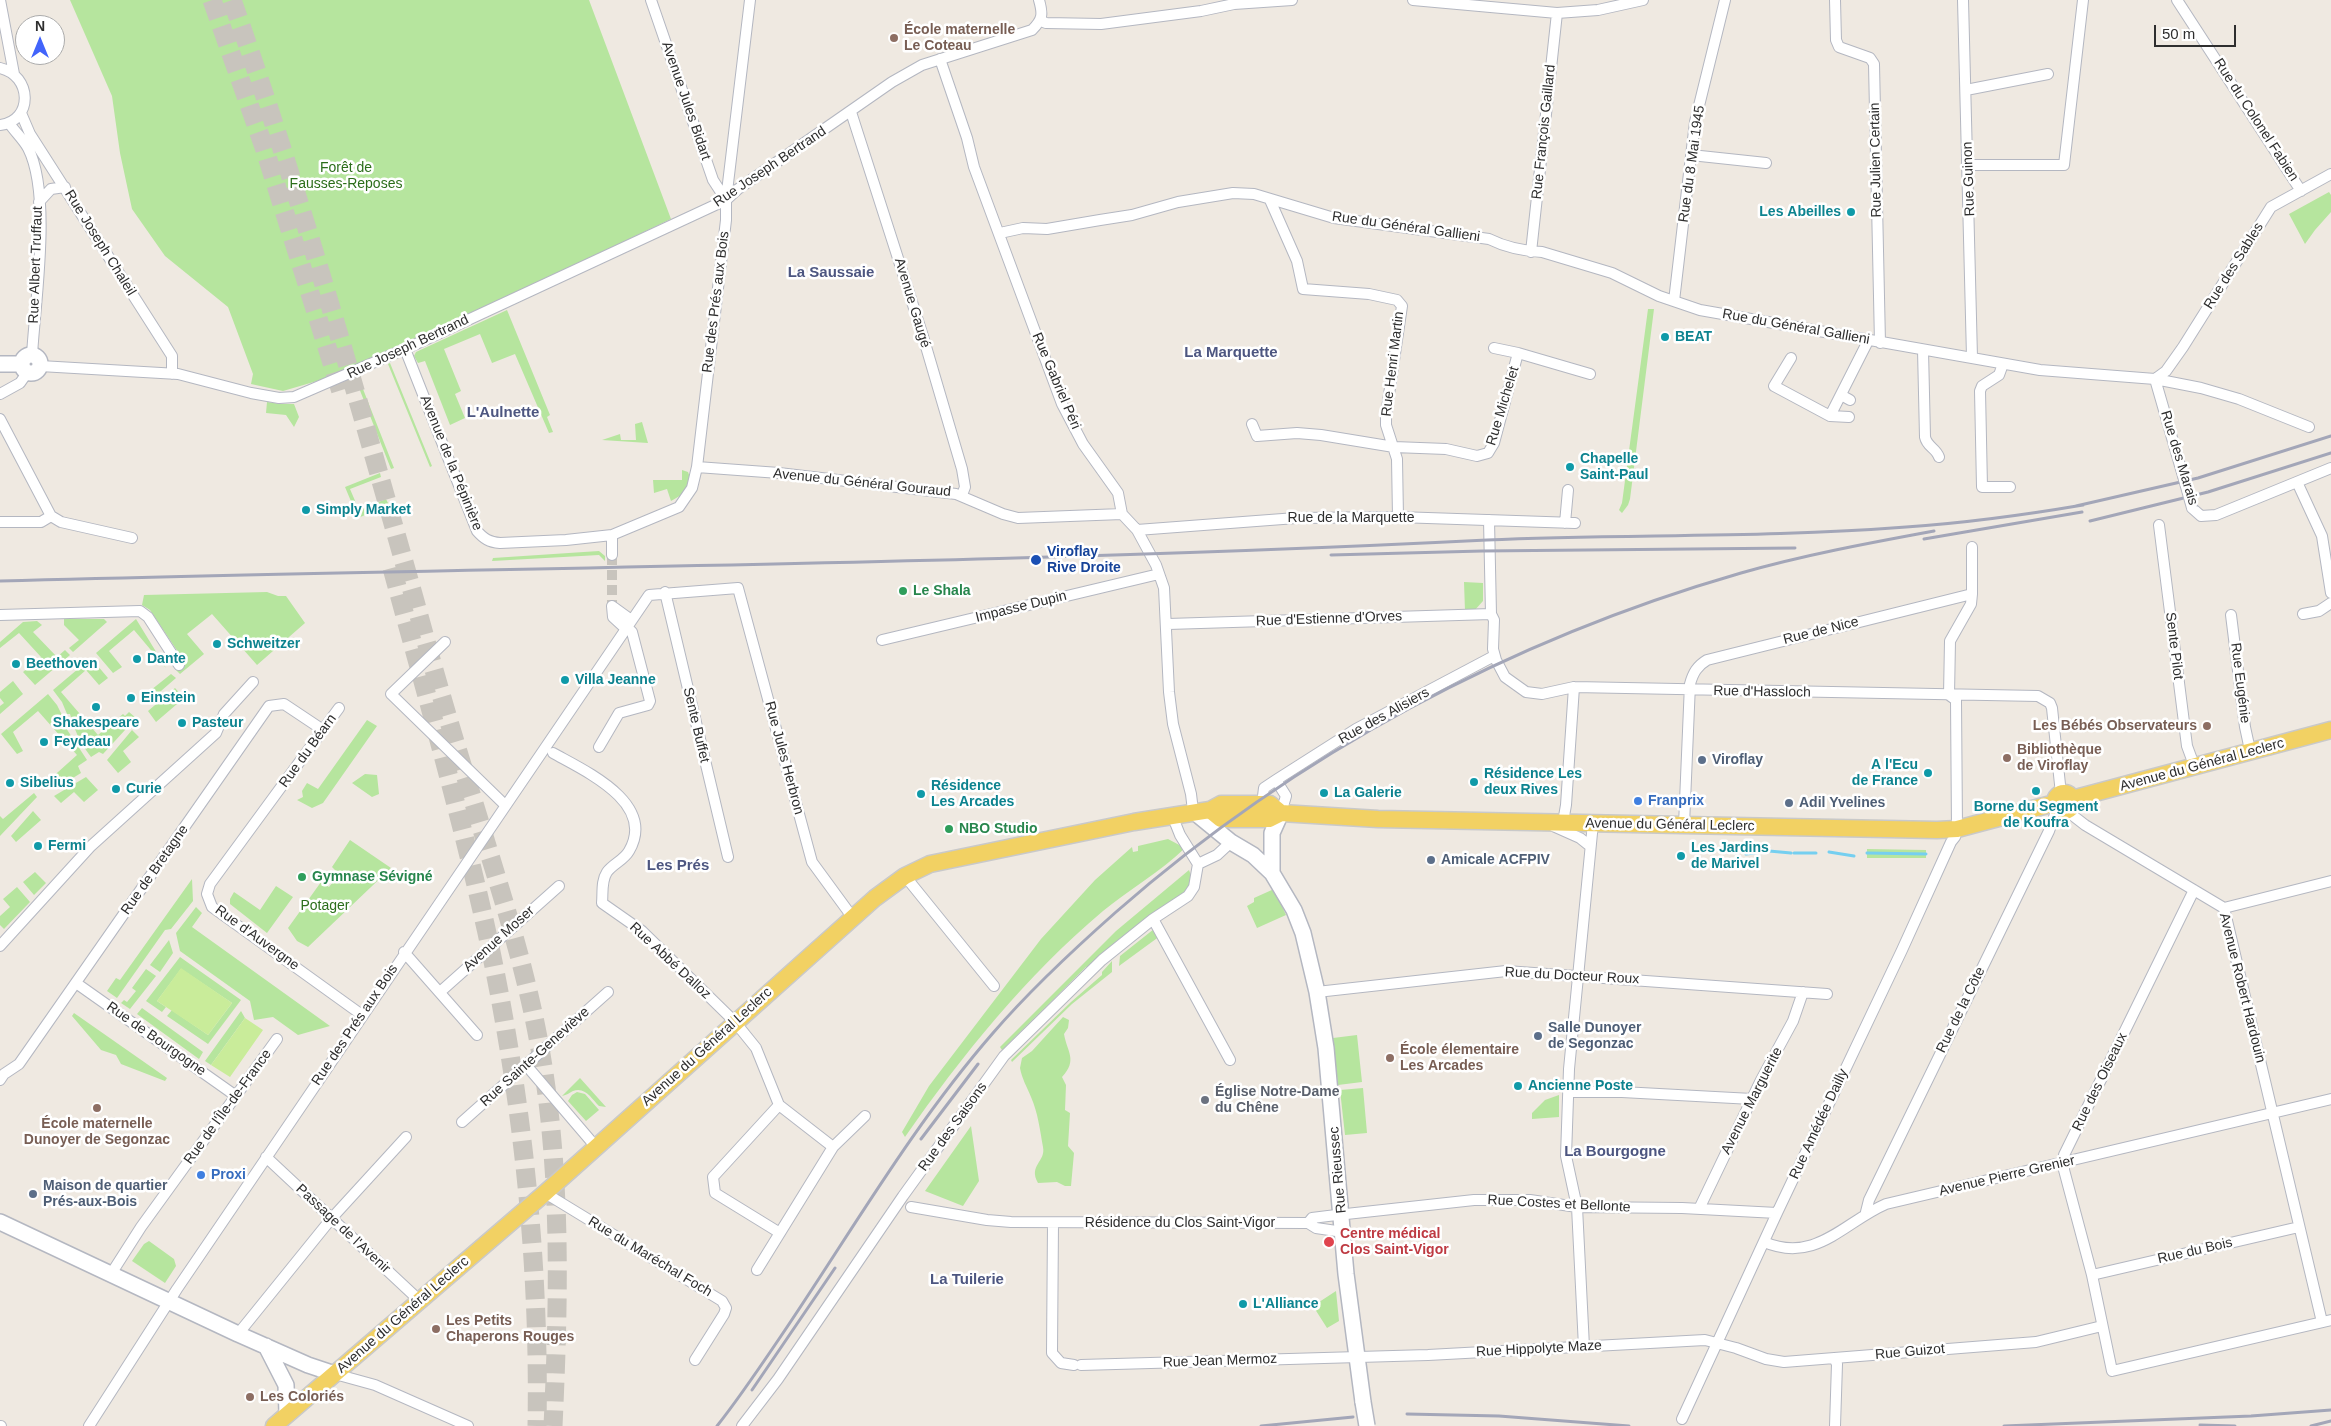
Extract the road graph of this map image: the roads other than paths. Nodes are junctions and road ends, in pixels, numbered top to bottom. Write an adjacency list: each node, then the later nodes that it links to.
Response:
1 (0, 0): 15 (street)
2 (651, 0): 30 (street, Avenue Jules Bidart)
3 (750, 0): 30 (street, Rue des Prés aux Bois)
4 (1039, 0): 14 (street)
5 (1292, 0): 14 (street)
6 (1413, 0): 13 (street)
7 (1643, 0): 13 (street)
8 (1725, 0): 24 (street, Rue du 8 Mai 1945)
9 (1835, 0): 37 (street, Rue Julien Certain)
10 (1963, 0): 20 (street, Rue Guinon)
11 (2083, 0): 26 (street)
12 (2177, 0): 29 (street, Rue du Colonel Fabien)
13 (1557, 13): 34 (street, Rue François Gaillard)
14 (1041, 21): 16 (street, Rue Joseph Bertrand)
15 (10, 54): 17 (street); 18 (street)
16 (940, 59): 21 (street, Rue Joseph Bertrand); 33 (street, Rue Gabriel Péri)
17 (0, 67): 18 (street)
18 (14, 74): 22 (street)
19 (2048, 74): 20 (street)
20 (1966, 90): 26 (street, Rue Guinon)
21 (851, 112): 30 (street, Rue Joseph Bertrand); 63 (street, Avenue Gaugé)
22 (21, 113): 23 (street); 28 (street, Rue Joseph Chaleil)
23 (5, 124): 32 (street, Rue Albert Truffaut)
24 (1691, 155): 25 (street); 35 (street, Rue du 8 Mai 1945)
25 (1766, 163)
26 (1968, 165): 42 (street, Rue Guinon)
27 (2331, 174): 29 (street, Rue des Sables)
28 (65, 187): 32 (street); 47 (street, Rue Joseph Chaleil)
29 (2301, 191): 49 (street, Rue des Sables)
30 (726, 200): 39 (street, Rue Joseph Bertrand); 58 (street, Rue des Prés aux Bois)
31 (1270, 200): 33 (street, Rue du Général Gallieni); 34 (street, Rue du Général Gallieni); 56 (street, Rue Henri Martin)
32 (39, 202): 45 (street, Rue Albert Truffaut)
33 (1000, 234): 64 (street, Rue Gabriel Péri)
34 (1530, 252): 35 (street, Rue du Général Gallieni)
35 (1674, 301): 36 (street, Rue du Général Gallieni)
36 (1868, 341): 37 (street, Rue du Général Gallieni); 51 (street)
37 (1880, 343): 40 (street, Rue du Général Gallieni)
38 (1494, 348): 41 (street, Rue Michelet)
39 (405, 349): 47 (street, Rue Joseph Bertrand); 71 (street, Avenue de la Pépinière)
40 (1923, 350): 42 (street, Rue du Général Gallieni); 57 (street)
41 (1518, 353): 48 (street, Rue Michelet); 56 (street, Rue Michelet)
42 (1972, 357): 46 (street, Rue du Général Gallieni)
43 (1791, 358): 51 (street)
44 (0, 364): 45 (street)
45 (30, 364): 47 (street, Rue Joseph Bertrand); 50 (street)
46 (2003, 364): 49 (street, Rue du Général Gallieni); 61 (street)
47 (172, 374)
48 (1590, 374)
49 (2155, 379): 55 (street, Rue du Général Gallieni); 60 (street, Rue des Marais, bridge)
50 (0, 394)
51 (1830, 416): 52 (street)
52 (1849, 417)
53 (0, 419): 65 (street)
54 (1252, 424): 56 (street)
55 (2310, 427)
56 (1394, 446): 66 (street, Rue Henri Martin)
57 (1939, 457)
58 (697, 466): 63 (street, Avenue du Général Gouraud); 71 (street, Rue des Prés aux Bois)
59 (2331, 468): 60 (street, Rue des Marais)
60 (2297, 482): 78 (street)
61 (2010, 487)
62 (1568, 490): 67 (street, Rue de la Marquette)
63 (962, 495): 64 (street, Avenue du Général Gouraud)
64 (1122, 514): 70 (street, Rue Gabriel Péri)
65 (51, 516): 68 (street); 72 (street)
66 (1398, 517): 67 (street, Rue de la Marquette); 70 (street, Rue de la Marquette)
67 (1489, 520): 81 (street)
68 (0, 522)
69 (2159, 525): 101 (street, Sente Pilot)
70 (1137, 530): 75 (street, Rue Gabriel Péri)
71 (612, 535): 74 (street)
72 (132, 538)
73 (1972, 547): 79 (street)
74 (612, 555)
75 (1159, 574): 86 (street, Rue Gabriel Péri); 87 (street, Impasse Dupin)
76 (738, 588): 77 (street, Rue des Prés aux Bois); 126 (street, Rue Jules Herbron)
77 (665, 592): 85 (street, Rue des Prés aux Bois); 118 (street, Sente Buffet)
78 (2331, 593)
79 (1972, 594): 93 (street, Rue de Nice); 94 (street)
80 (2331, 602): 82 (street)
81 (1491, 614): 86 (street, Rue d'Estienne d'Orves); 89 (street)
82 (2303, 614)
83 (0, 615): 90 (street)
84 (2232, 615): 99 (street, Rue Eugénie)
85 (627, 624): 98 (street); 106 (street, Rue des Prés aux Bois)
86 (1168, 624): 108 (street, Rue Gabriel Péri)
87 (882, 640)
88 (445, 642): 106 (street)
89 (1494, 656): 92 (street); 102 (street, Rue des Alisiers)
90 (179, 665)
91 (253, 682): 128 (street)
92 (1574, 687): 93 (street, Rue d'Hassloch); 112 (street)
93 (1689, 691): 94 (street, Rue d'Hassloch); 114 (street, Rue de Nice)
94 (1949, 695): 104 (street, Rue d'Hassloch); 115 (street)
95 (340, 708): 96 (street, Rue du Béarn)
96 (323, 730): 103 (street, Rue du Béarn); 131 (street, Rue de Bretagne)
97 (2331, 730): 99 (main road, Avenue du Général Leclerc)
98 (599, 747)
99 (2250, 750): 101 (main road, Avenue du Général Leclerc)
100 (553, 753): 139 (street, Rue Abbé Dalloz)
101 (2194, 765): 104 (main road, Avenue du Général Leclerc)
102 (1276, 780): 105 (street, Rue des Alisiers); 109 (street)
103 (276, 794): 138 (street, Rue d'Auvergne)
104 (2062, 803): 115 (main road, Avenue du Général Leclerc); 124 (street, Avenue Robert Hardouin); 163 (street, Rue de la Côte)
105 (1262, 804): 107 (main road, Avenue du Général Leclerc); 109 (main road, Avenue du Général Leclerc)
106 (505, 805): 129 (street, Rue des Prés aux Bois)
107 (1210, 810): 108 (main road, Avenue du Général Leclerc); 109 (main road, Avenue du Général Leclerc)
108 (1193, 812): 110 (main road, Avenue du Général Leclerc); 116 (street, Rue Rieussec)
109 (1282, 813): 111 (main road, Avenue du Général Leclerc); 120 (street)
110 (1172, 816): 119 (street); 121 (main road, Avenue du Général Leclerc)
111 (1545, 822): 112 (main road, Avenue du Général Leclerc); 117 (street)
112 (1563, 822): 113 (main road, Avenue du Général Leclerc)
113 (1593, 823): 114 (main road, Avenue du Général Leclerc); 117 (street)
114 (1684, 825): 115 (main road, Avenue du Général Leclerc)
115 (1957, 829): 162 (street, Rue Amédée Dailly)
116 (1231, 842): 119 (street); 120 (street, Rue Rieussec)
117 (1590, 846): 130 (street)
118 (728, 857)
119 (1198, 864): 127 (street, Rue des Saisons)
120 (1272, 873): 135 (street, Rue Rieussec)
121 (905, 876): 126 (main road, Avenue du Général Leclerc); 132 (street)
122 (2331, 881): 125 (street)
123 (559, 886): 133 (street, Avenue Moser)
124 (2194, 890): 125 (street, Avenue Robert Hardouin); 157 (street, Rue des Oiseaux)
125 (2224, 908): 150 (street, Avenue Robert Hardouin)
126 (853, 918): 139 (main road, Avenue du Général Leclerc)
127 (1153, 919): 142 (street); 193 (street, Rue des Saisons)
128 (0, 946)
129 (404, 952): 133 (street); 138 (street, Rue des Prés aux Bois)
130 (1578, 976): 135 (street, Rue du Docteur Roux); 136 (street, Rue du Docteur Roux); 145 (street)
131 (76, 983): 144 (street, Rue de Bretagne); 146 (street, Rue de Bourgogne)
132 (994, 986)
133 (440, 992): 140 (street)
134 (608, 992): 143 (street, Rue Sainte-Geneviève)
135 (1317, 992): 164 (street, Rue Rieussec)
136 (1803, 992): 137 (street, Rue du Docteur Roux); 147 (street, Avenue Marguerite)
137 (1827, 994)
138 (362, 1015): 156 (street, Rue des Prés aux Bois)
139 (735, 1022): 149 (street, Rue Abbé Dalloz); 154 (main road, Avenue du Général Leclerc)
140 (477, 1035)
141 (277, 1039): 146 (street, Rue de l'Île-de-France)
142 (1230, 1060)
143 (526, 1065): 152 (street, Rue Sainte-Geneviève); 154 (street)
144 (0, 1080)
145 (1568, 1092): 147 (street); 160 (street)
146 (236, 1096): 174 (street, Rue de l'Île-de-France)
147 (1752, 1099): 161 (street, Avenue Marguerite)
148 (2331, 1100): 150 (street, Avenue Pierre Grenier)
149 (779, 1104): 155 (street); 171 (street)
150 (2273, 1114): 157 (street, Avenue Pierre Grenier); 169 (street, Avenue Robert Hardouin)
151 (866, 1116): 155 (street)
152 (462, 1122)
153 (406, 1137): 165 (street)
154 (596, 1147): 158 (main road, Avenue du Général Leclerc)
155 (833, 1147): 171 (street)
156 (266, 1158): 165 (street, Passage de l'Avenir); 176 (street, Rue des Prés aux Bois)
157 (2063, 1164): 163 (street, Avenue Pierre Grenier); 175 (street)
158 (545, 1193): 177 (main road, Avenue du Général Leclerc); 186 (street, Rue du Maréchal Foch)
159 (911, 1207): 167 (street, Résidence du Clos Saint-Vigor)
160 (1577, 1207): 161 (street, Rue Costes et Bellonte); 164 (street, Rue Costes et Bellonte); 183 (street)
161 (1699, 1209): 162 (street, Rue Costes et Bellonte)
162 (1777, 1212): 172 (street, Rue Amédée Dailly)
163 (1866, 1212): 172 (street, Avenue Pierre Grenier)
164 (1342, 1215): 168 (street, Résidence du Clos Saint-Vigor); 170 (street, Rue Rieussec)
165 (331, 1219): 177 (street, Passage de l'Avenir); 180 (street)
166 (0, 1222): 174 (street)
167 (1053, 1223): 168 (street, Résidence du Clos Saint-Vigor); 184 (street, Rue Jean Mermoz)
168 (1308, 1223): 170 (street, Résidence du Clos Saint-Vigor)
169 (2299, 1227): 175 (street, Rue du Bois); 178 (street)
170 (1343, 1232): 184 (street, Rue Rieussec)
171 (780, 1233): 173 (street)
172 (1764, 1242): 181 (street, Rue Amédée Dailly)
173 (757, 1270)
174 (111, 1274): 176 (street)
175 (2092, 1275): 179 (street)
176 (170, 1300): 180 (street); 190 (street, Rue des Prés aux Bois)
177 (420, 1300): 187 (main road, Avenue du Général Leclerc)
178 (2326, 1321): 179 (street)
179 (2102, 1326): 185 (street, Rue Guizot)
180 (238, 1334): 182 (street)
181 (1718, 1343): 183 (street, Rue Hippolyte Maze); 185 (street, Rue Guizot); 189 (street, Rue Amédée Dailly)
182 (266, 1346): 187 (street); 188 (street)
183 (1584, 1347): 184 (street, Rue Hippolyte Maze)
184 (1358, 1356): 194 (street, Rue Rieussec, bridge)
185 (1834, 1358): 195 (street)
186 (695, 1360)
187 (335, 1374): 188 (main road, Avenue du Général Leclerc); 192 (street)
188 (287, 1413): 191 (main road, Avenue du Général Leclerc)
189 (1682, 1419)
190 (89, 1426)
191 (274, 1426)
192 (468, 1426)
193 (742, 1426)
194 (1366, 1426)
195 (1835, 1426)

